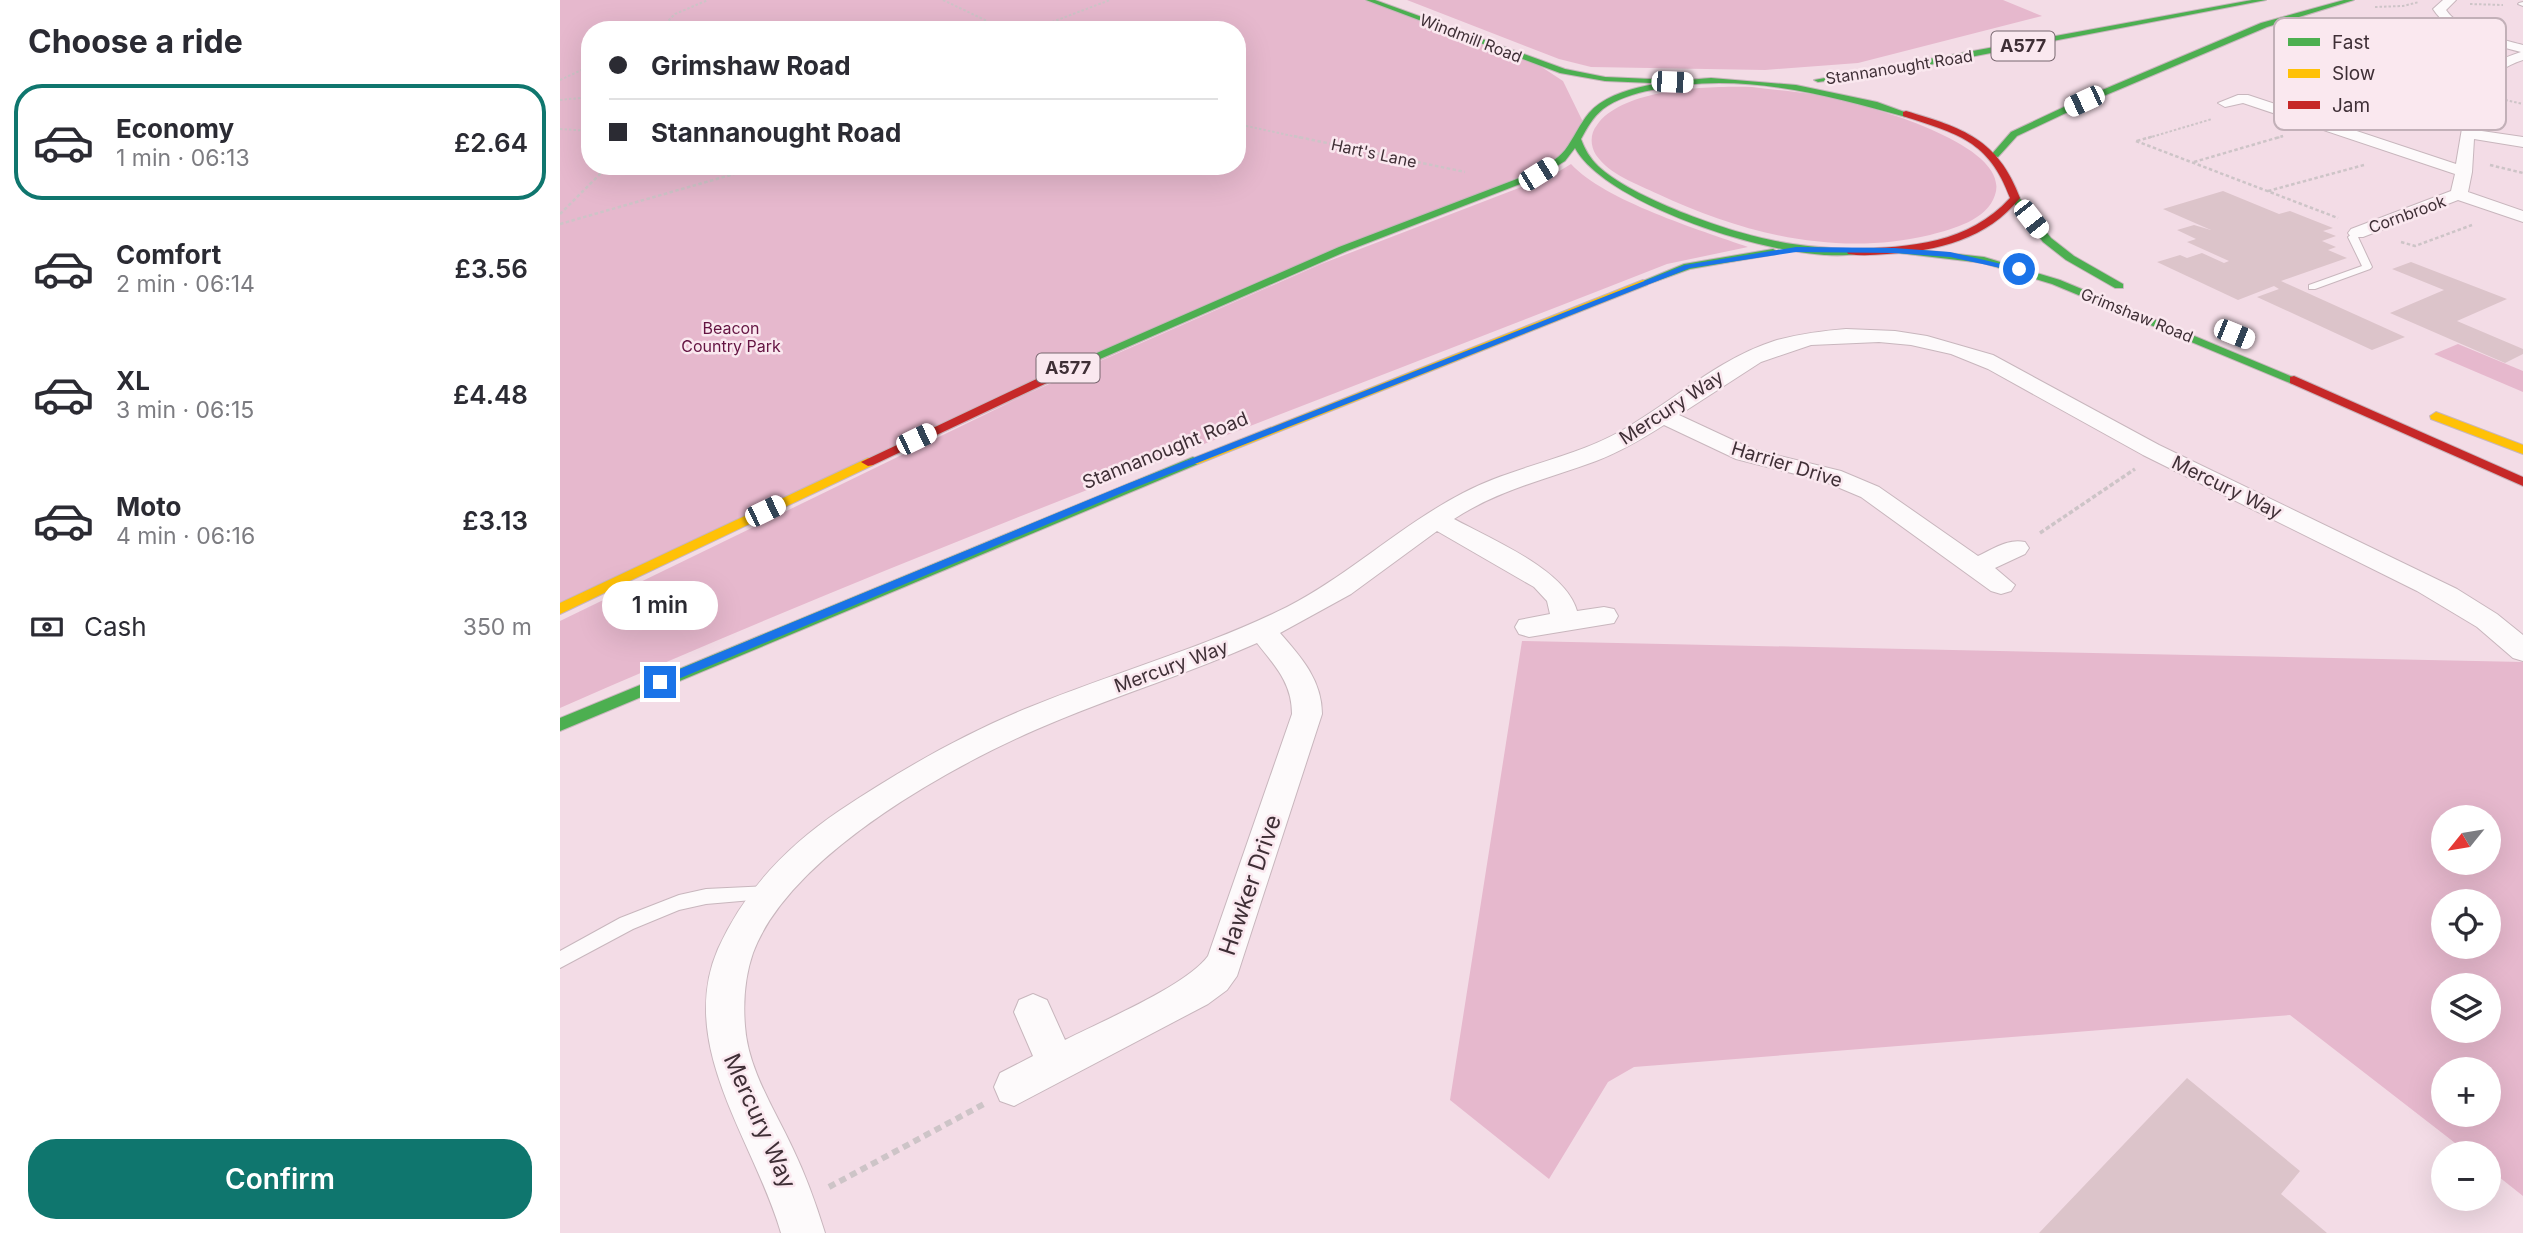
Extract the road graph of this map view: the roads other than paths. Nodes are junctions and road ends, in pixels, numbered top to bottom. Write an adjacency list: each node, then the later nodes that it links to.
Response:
1 (1369, 0): 11 (main road, Windmill Road / A577)
2 (2263, 0): 14 (main road, Stannanought Road / A577)
3 (2351, 0): 5 (main road)
4 (2448, 1): 6 (street)
5 (2288, 18)
6 (2446, 18)
7 (2274, 22): 23 (main road)
8 (2506, 43): 9 (street)
9 (2523, 49)
10 (2523, 56): 12 (street, Cornbrook)
11 (1534, 62): 13 (main road, Windmill Road / A577); 15 (main road, Windmill Road / A577)
12 (2506, 62)
13 (1697, 82): 14 (main road, A577); 21 (main road, A577)
14 (1781, 83): 23 (main road, A577)
15 (1568, 88)
16 (2225, 103): 17 (street, Cornbrook)
17 (2274, 109)
18 (2337, 130): 24 (street, Cornbrook)
19 (2468, 130): 20 (street, Cornbrook)
20 (2467, 133): 22 (street); 24 (street, Cornbrook)
21 (1576, 139): 29 (main road); 41 (main road, A577)
22 (2523, 142)
23 (1995, 155): 26 (main road, A577)
24 (2464, 166): 25 (street, Cornbrook)
25 (2458, 194): 27 (street, Cornbrook); 28 (street, Cornbrook)
26 (2015, 198): 30 (main road); 32 (main road, Grimshaw Road)
27 (2523, 217)
28 (2361, 231): 31 (lane)
29 (1796, 249): 30 (main road); 47 (main road, Stannanought Road)
30 (1894, 250): 36 (main road, Grimshaw Road)
31 (2312, 286)
32 (2139, 295)
33 (2421, 410): 35 (main road)
34 (1662, 416): 37 (street, Mercury Way); 39 (street, Harrier Drive); 46 (street, Mercury Way)
35 (2523, 452)
36 (2523, 482)
37 (1437, 520): 43 (street); 45 (street, Mercury Way)
38 (2016, 548): 39 (street)
39 (1976, 567): 40 (street, Harrier Drive)
40 (2001, 585)
41 (560, 609)
42 (1604, 617): 43 (street)
43 (1566, 622): 44 (street)
44 (1529, 627)
45 (1262, 631): 48 (street, Mercury Way); 51 (street, Hawker Drive)
46 (2523, 652)
47 (560, 724)
48 (770, 893): 49 (lane); 53 (street, Mercury Way)
49 (560, 960)
50 (1033, 1012): 51 (street)
51 (1056, 1063): 52 (street, Hawker Drive)
52 (1014, 1087)
53 (800, 1219)

